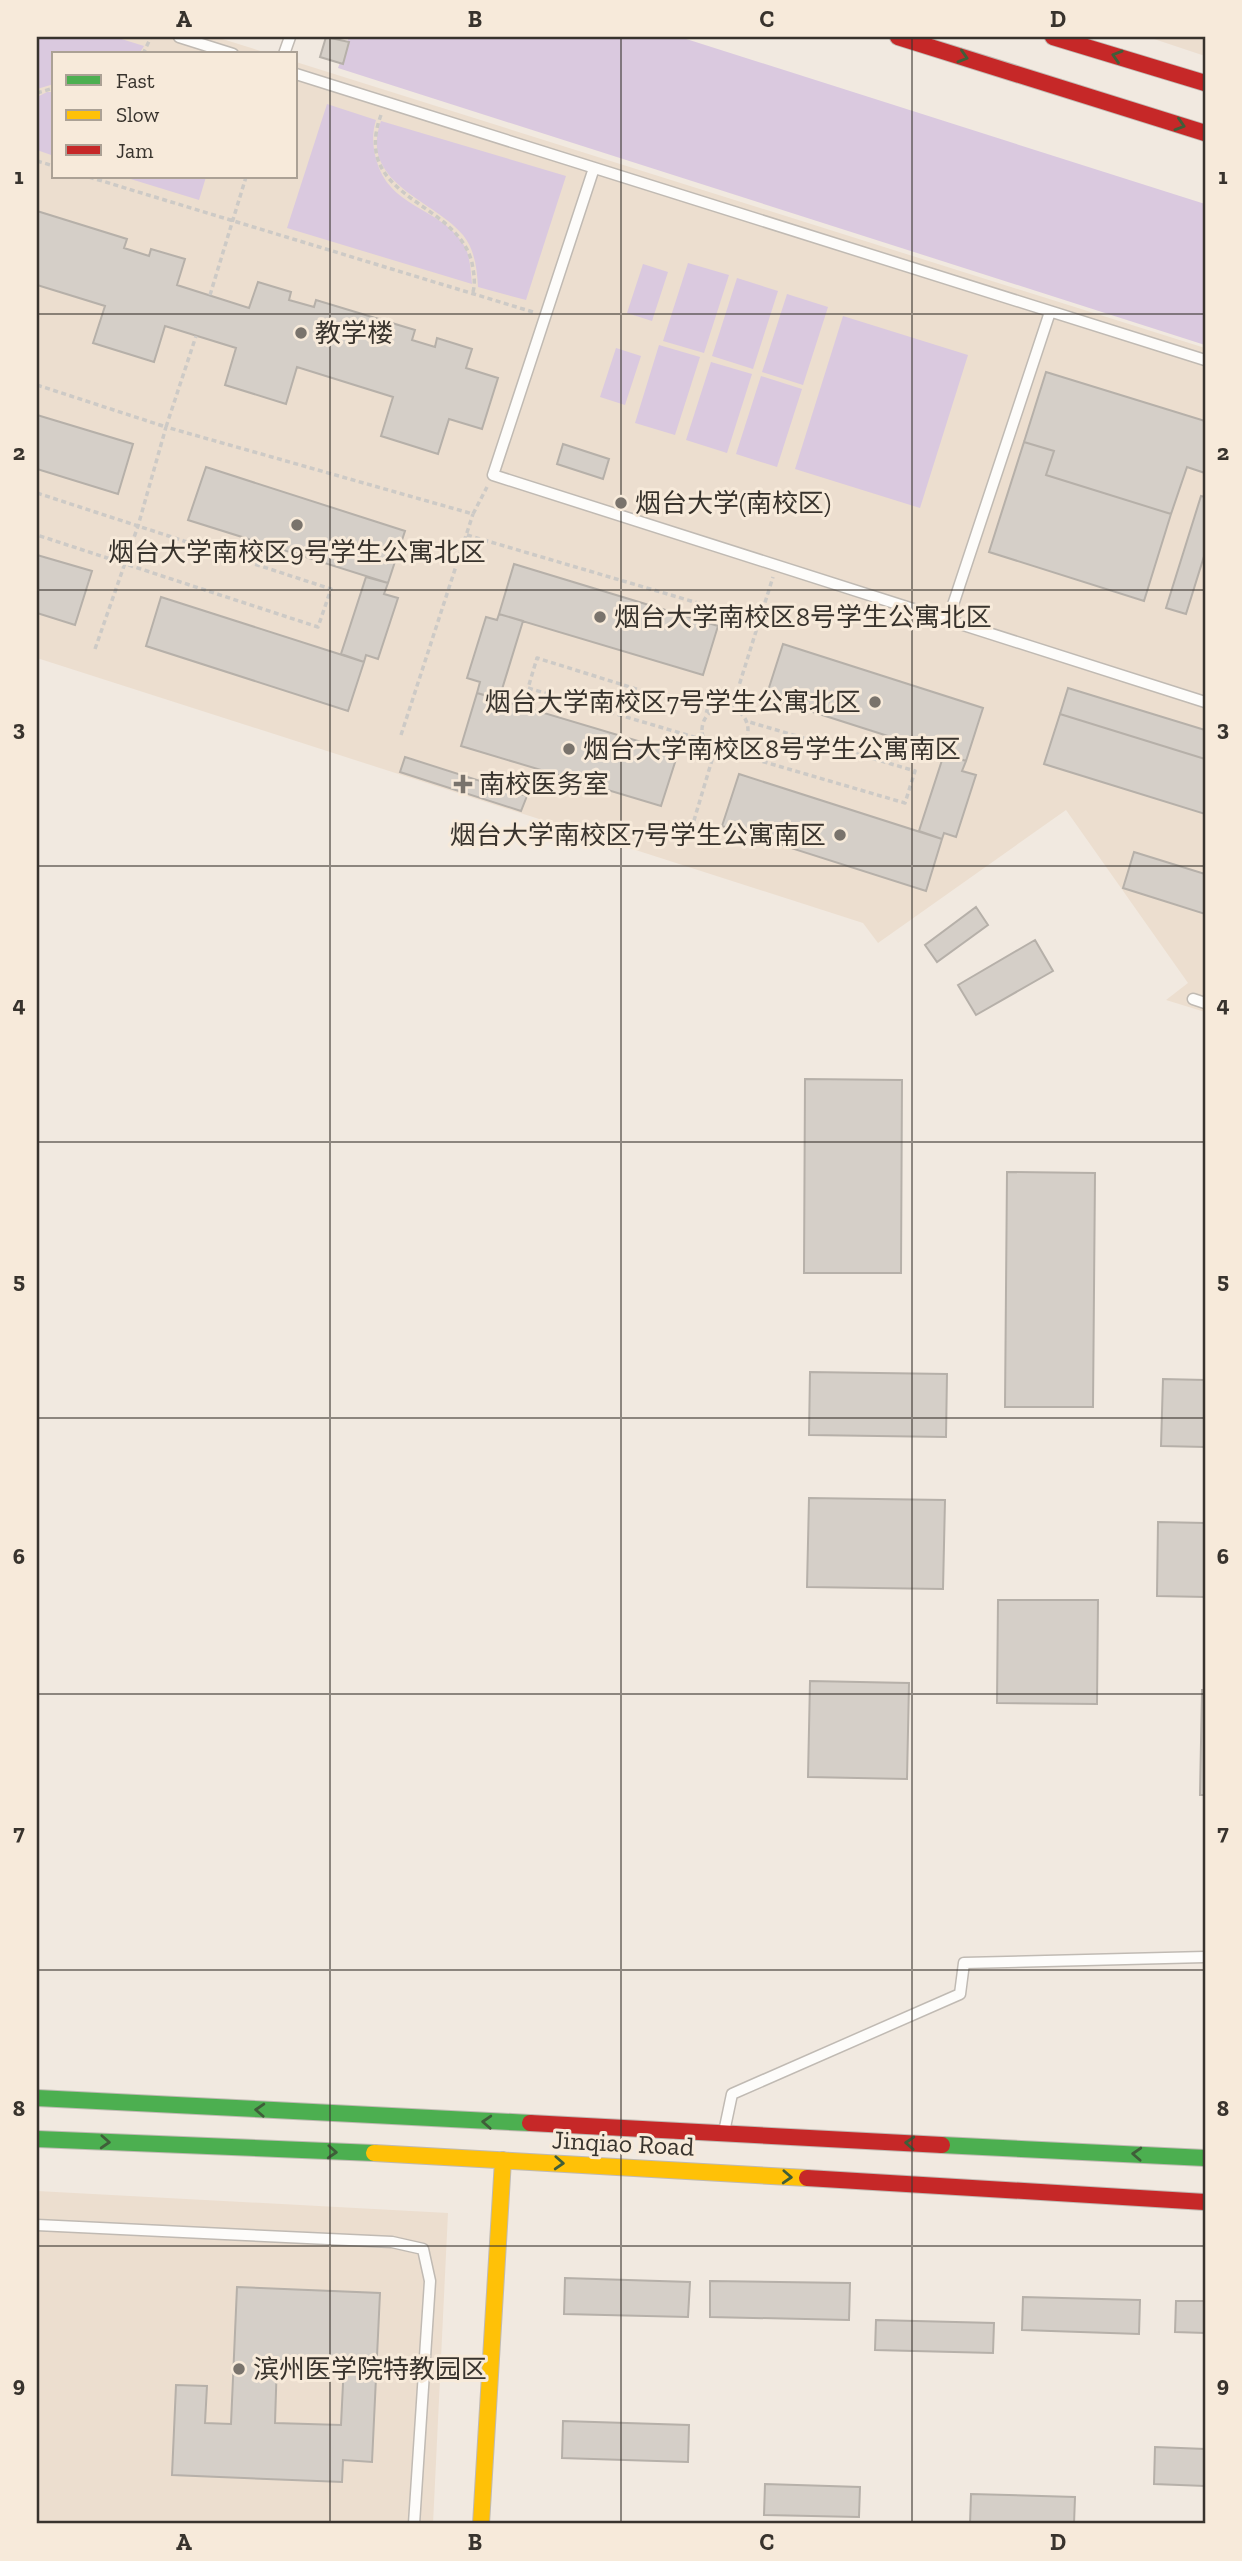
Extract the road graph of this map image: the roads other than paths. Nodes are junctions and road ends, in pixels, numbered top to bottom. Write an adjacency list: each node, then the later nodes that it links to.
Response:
1 (179, 37): 4 (lane)
2 (898, 37): 7 (street, one-way to 7)
3 (1053, 37): 6 (street, one-way to 3)
4 (227, 52)
5 (298, 75): 8 (lane)
6 (1205, 83)
7 (1205, 133)
8 (594, 168): 9 (lane); 11 (lane)
9 (1050, 312): 10 (lane); 11 (lane)
10 (1205, 360)
11 (948, 620): 12 (lane)
12 (1205, 702)
13 (1193, 999): 14 (lane)
14 (1205, 1003)
15 (1205, 1957): 17 (lane)
16 (37, 2098): 17 (street, Jinqiao Road, one-way to 16)
17 (723, 2134): 19 (street, Jinqiao Road, one-way to 17)
18 (37, 2139): 20 (street, Jinqiao Road, one-way to 20)
19 (1205, 2158)
20 (503, 2160): 21 (street, Jinqiao Road, one-way to 21); 24 (street)
21 (1205, 2202)
22 (37, 2225): 23 (lane)
23 (414, 2524)
24 (481, 2524)

